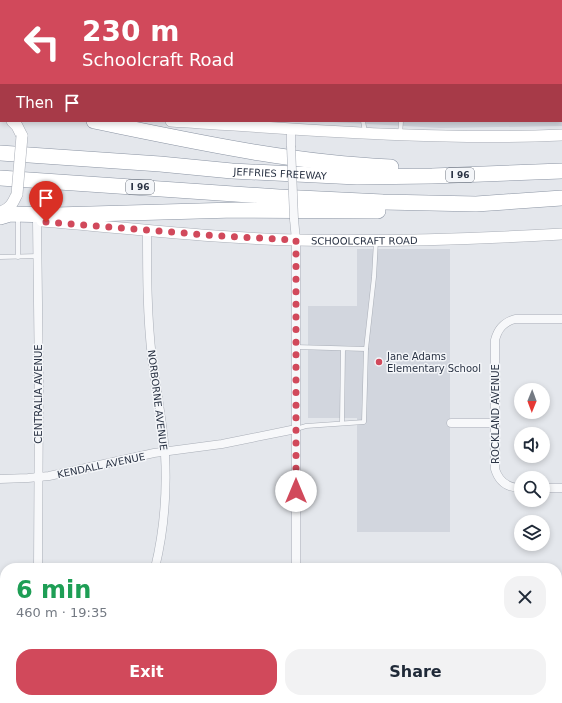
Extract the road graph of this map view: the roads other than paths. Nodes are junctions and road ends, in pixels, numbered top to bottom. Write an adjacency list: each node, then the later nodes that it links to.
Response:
1 (13, 122): 17 (main road, bridge)
2 (99, 122): 12 (highway)
3 (199, 122): 6 (main road)
4 (363, 122): 8 (lane)
5 (401, 122): 9 (lane)
6 (254, 124): 7 (main road)
7 (291, 128): 8 (main road); 23 (street, bridge)
8 (365, 133): 9 (main road)
9 (400, 135): 10 (main road)
10 (562, 135)
11 (0, 153): 13 (highway, JEFFRIES FREEWAY / I 96)
12 (562, 165)
13 (562, 171)
14 (0, 178): 16 (highway, I 96)
15 (562, 198): 16 (highway, I 96)
16 (476, 204): 18 (highway)
17 (0, 212)
18 (0, 217): 19 (main road, SCHOOLCRAFT ROAD)
19 (18, 219): 20 (main road, SCHOOLCRAFT ROAD); 27 (lane)
20 (37, 221): 21 (main road, SCHOOLCRAFT ROAD); 25 (street, CENTRALIA AVENUE)
21 (146, 230): 23 (main road, SCHOOLCRAFT ROAD); 36 (street, NORBORNE AVENUE)
22 (562, 234): 24 (main road, SCHOOLCRAFT ROAD)
23 (296, 240): 24 (main road, SCHOOLCRAFT ROAD); 29 (street)
24 (376, 241): 31 (lane)
25 (38, 256): 27 (lane); 37 (street, CENTRALIA AVENUE)
26 (0, 257): 27 (lane)
27 (18, 257)
28 (562, 319): 34 (street, ROCKLAND AVENUE)
29 (296, 347): 30 (lane); 35 (street)
30 (343, 349): 31 (lane); 32 (lane)
31 (366, 349): 32 (lane)
32 (342, 423): 35 (lane)
33 (451, 423): 34 (street)
34 (495, 423): 39 (street, ROCKLAND AVENUE)
35 (296, 429): 36 (street, KENDALL AVENUE); 44 (street)
36 (165, 452): 37 (street, KENDALL AVENUE); 43 (street, NORBORNE AVENUE)
37 (38, 477): 38 (street, KENDALL AVENUE); 42 (street, CENTRALIA AVENUE)
38 (0, 480)
39 (514, 488)
40 (550, 488): 41 (street)
41 (562, 488)
42 (38, 563)
43 (156, 563)
44 (296, 563)

